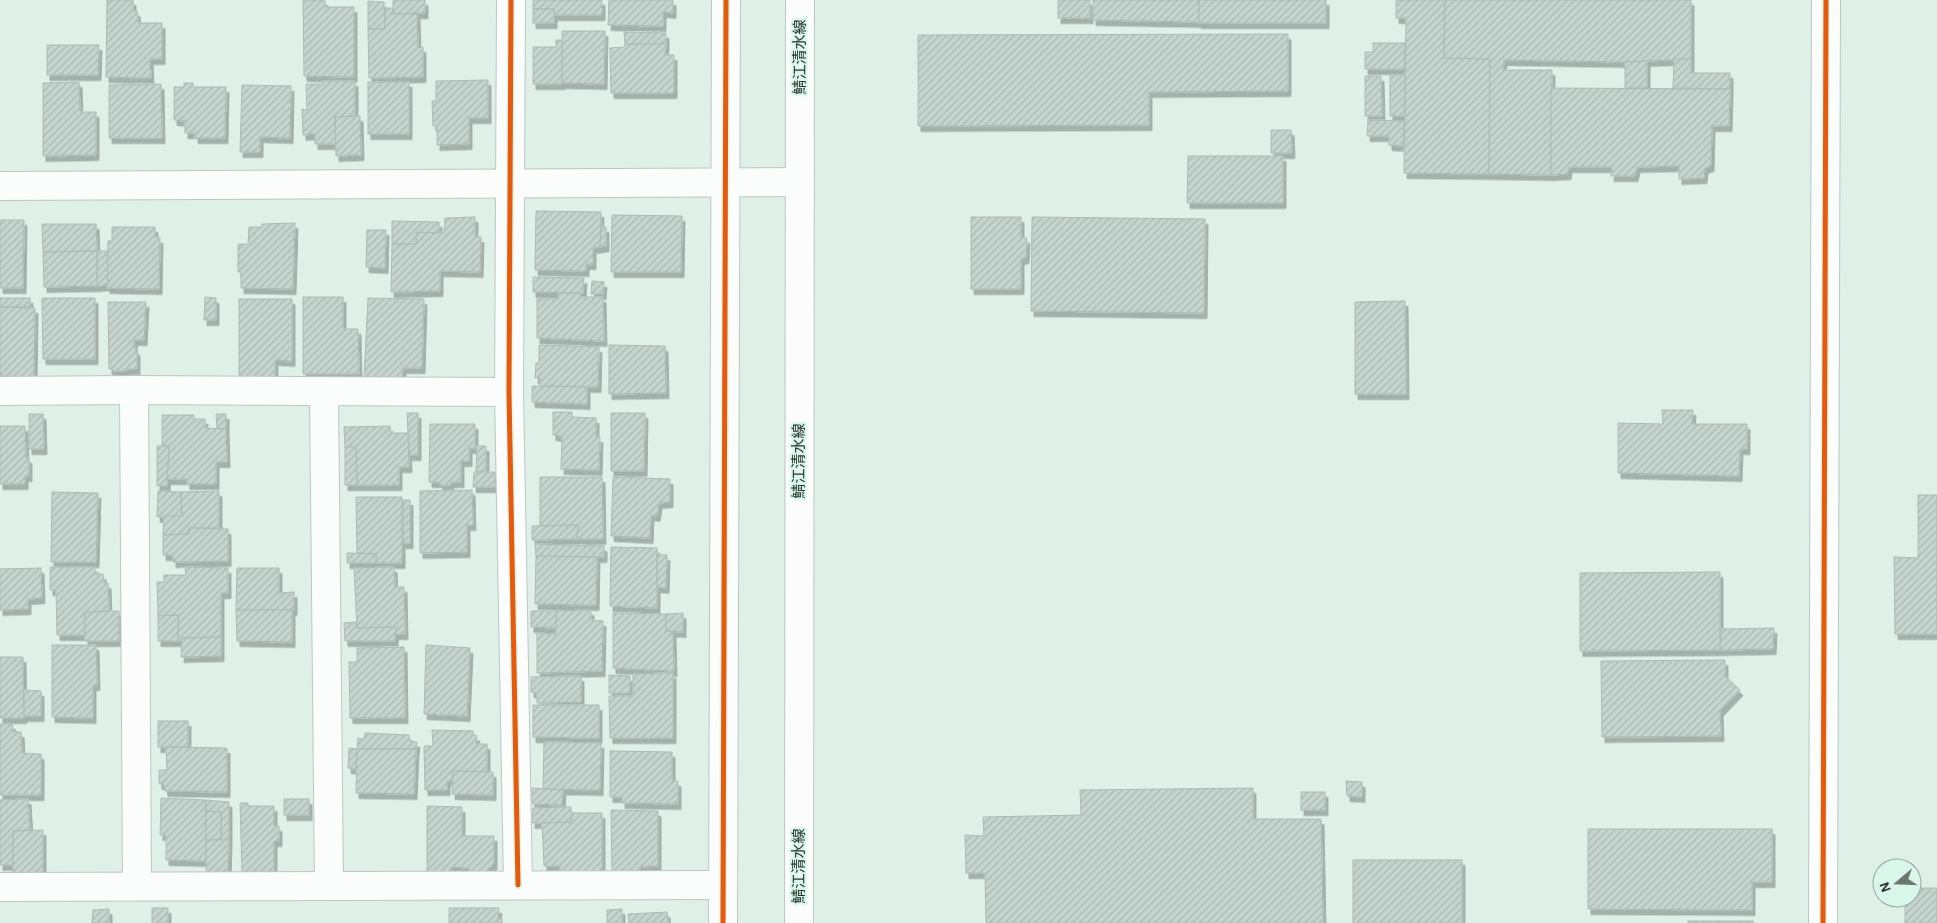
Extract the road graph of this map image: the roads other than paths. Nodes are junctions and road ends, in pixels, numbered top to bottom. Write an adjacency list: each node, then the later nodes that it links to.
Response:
1 (511, 0): 5 (street)
2 (726, 0): 6 (street)
3 (800, 0): 7 (street, 鯖江清水線)
4 (1826, 0): 20 (street)
5 (509, 182): 6 (street); 8 (street); 12 (street)
6 (726, 182): 7 (street); 16 (street)
7 (799, 182): 19 (street, 鯖江清水線)
8 (0, 186)
9 (134, 390): 10 (street); 11 (street); 14 (street)
10 (324, 391): 12 (street); 15 (street)
11 (0, 392)
12 (510, 392): 13 (street)
13 (518, 885): 15 (street); 16 (street)
14 (137, 886): 15 (street); 17 (street)
15 (328, 886)
16 (723, 886): 18 (street)
17 (0, 887)
18 (723, 923)
19 (799, 923)
20 (1823, 923)

